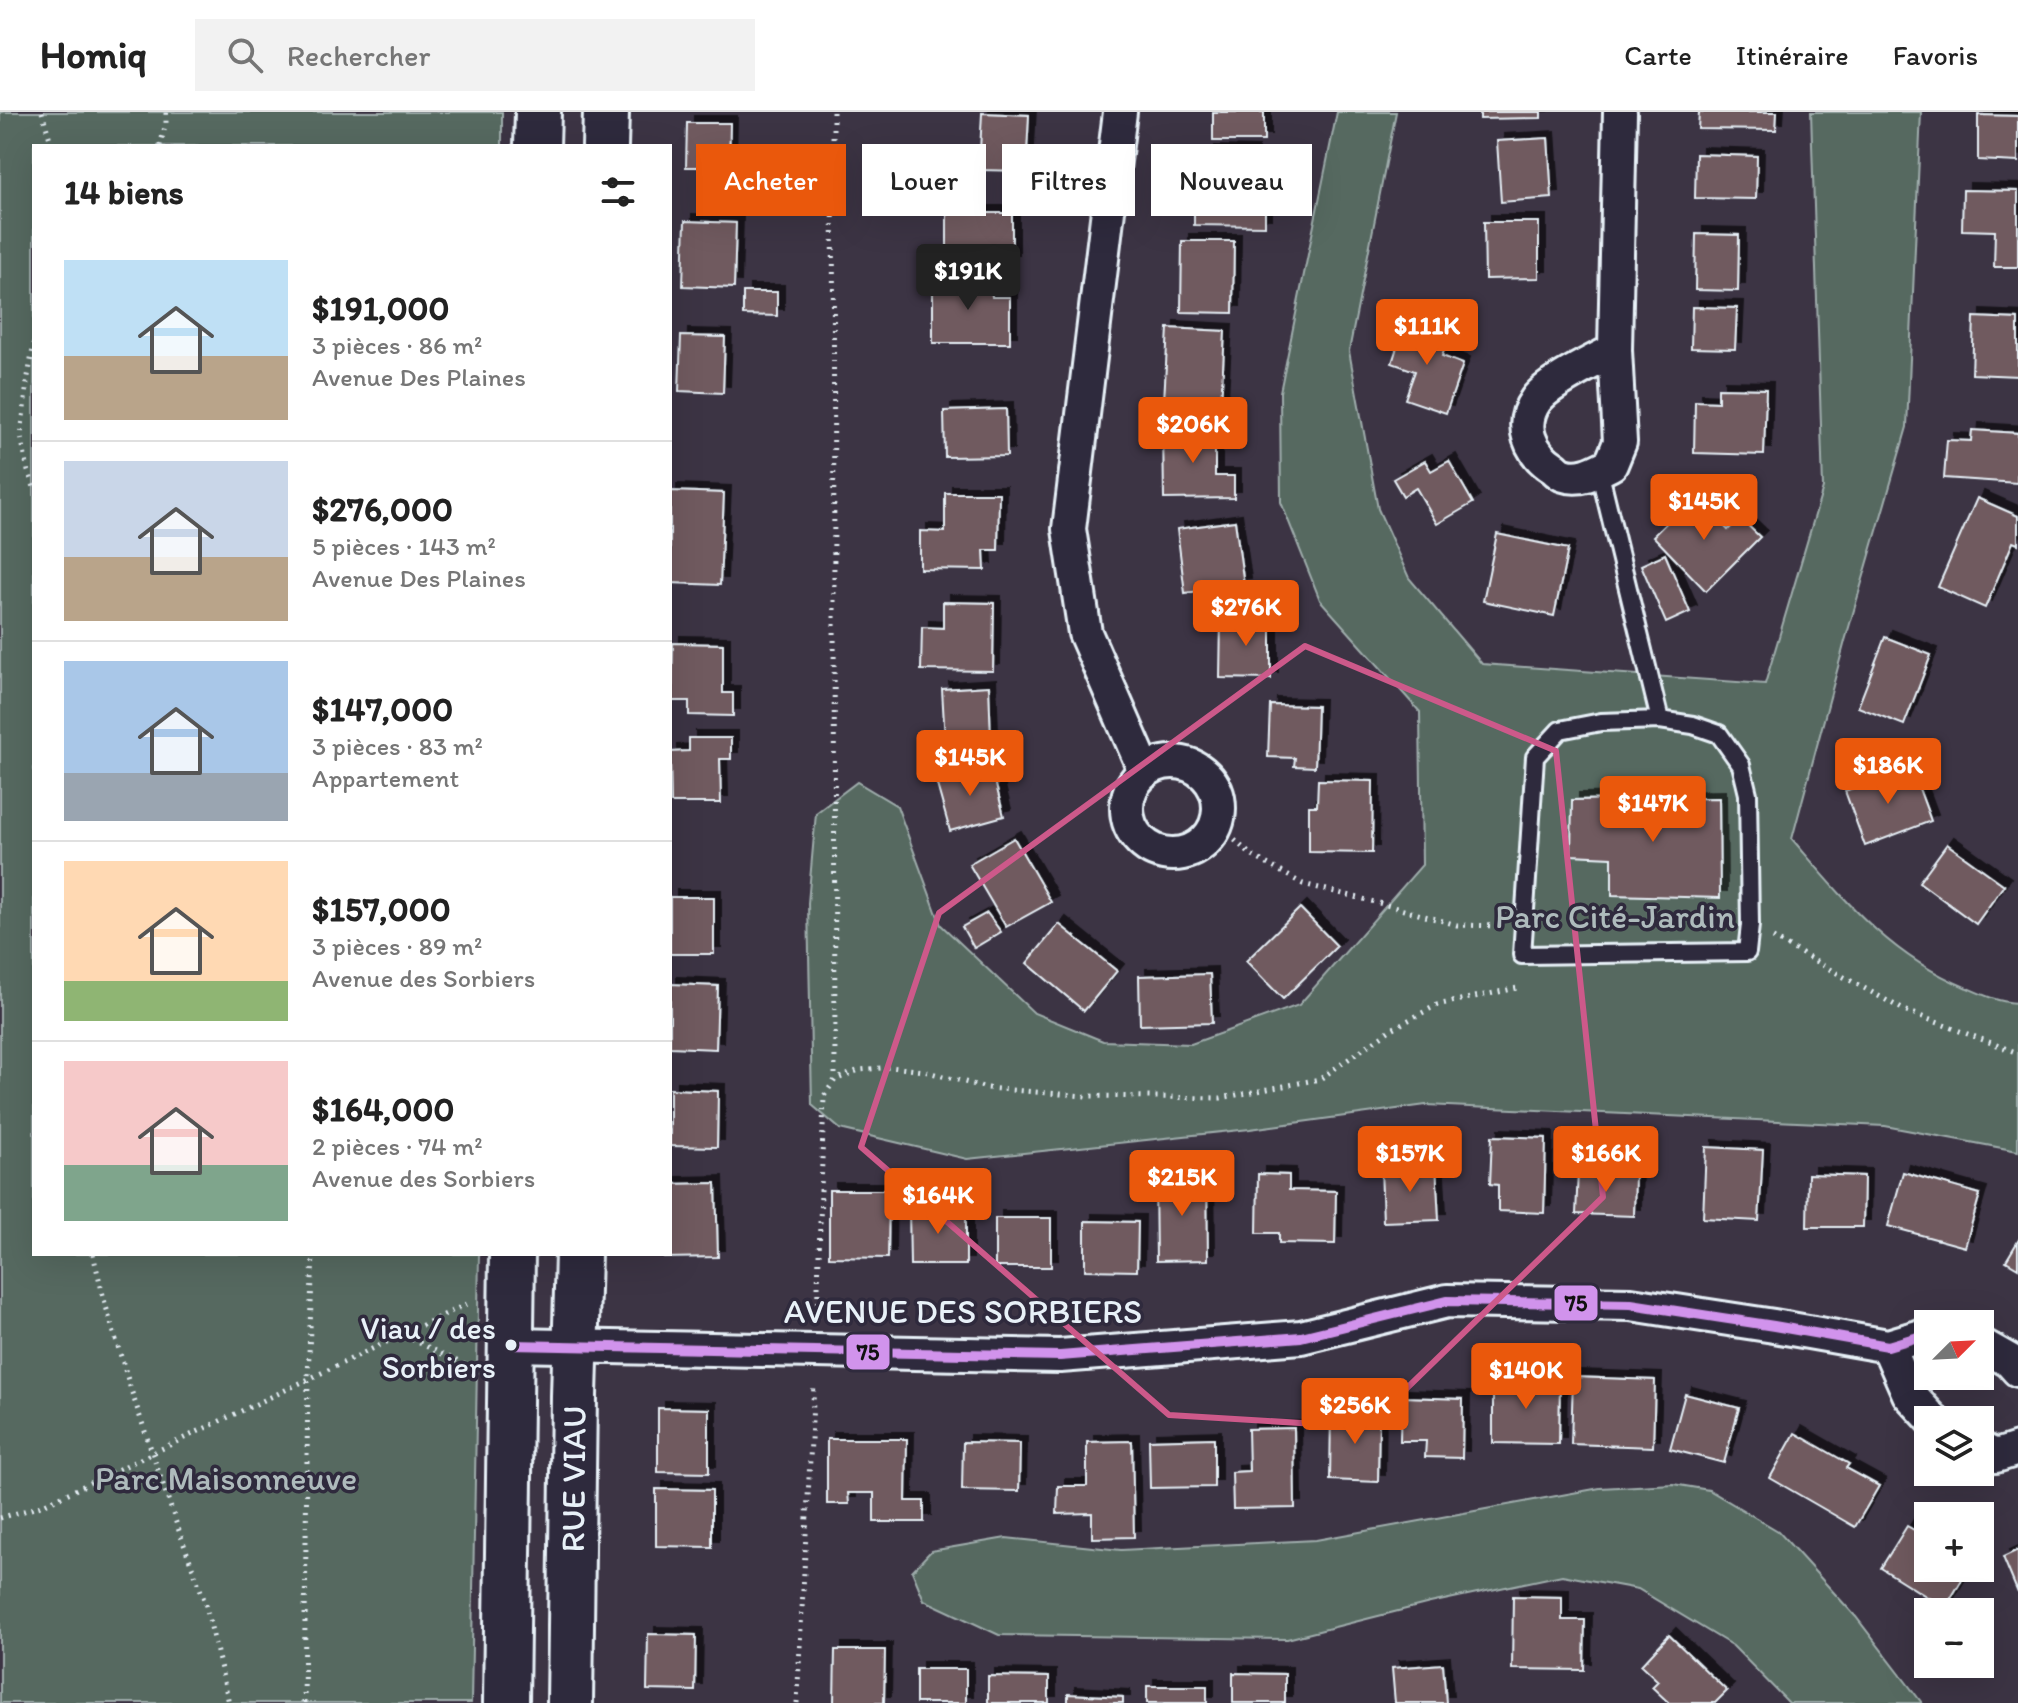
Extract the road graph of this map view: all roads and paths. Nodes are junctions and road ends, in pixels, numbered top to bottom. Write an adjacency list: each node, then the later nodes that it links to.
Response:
1 (42, 112): 8 (path)
2 (166, 112): 9 (path)
3 (538, 112): 10 (main road)
4 (606, 112): 11 (main road)
5 (833, 112): 23 (path)
6 (1120, 112): 17 (street)
7 (1620, 112): 12 (street)
8 (51, 144)
9 (161, 144)
10 (537, 144)
11 (605, 144)
12 (1615, 350): 14 (street); 14 (street)
13 (32, 354): 15 (path)
14 (1599, 470): 16 (lane)
15 (32, 482)
16 (1660, 720): 19 (lane); 20 (lane)
17 (1145, 771): 18 (street); 18 (street)
18 (1217, 824): 20 (path)
19 (1750, 925): 20 (lane); 22 (path)
20 (1523, 927)
21 (1522, 987): 23 (path)
22 (2018, 1053)
23 (835, 1080): 33 (path)
24 (93, 1256): 40 (path)
25 (313, 1256): 37 (path)
26 (512, 1256): 35 (main road, RUE VIAU)
27 (578, 1256): 32 (main road, RUE VIAU)
28 (483, 1298): 29 (path)
29 (404, 1335): 35 (path); 37 (path)
30 (1914, 1338): 31 (street, AVENUE DES SORBIERS)
31 (1888, 1346): 33 (street, AVENUE DES SORBIERS); 38 (street)
32 (576, 1347): 33 (street, AVENUE DES SORBIERS); 35 (street, AVENUE DES SORBIERS); 46 (main road, RUE VIAU)
33 (816, 1350): 47 (path)
34 (1994, 1352): 36 (street)
35 (496, 1359): 45 (main road, RUE VIAU)
36 (2018, 1370)
37 (308, 1378): 40 (path); 44 (path)
38 (1920, 1406)
39 (2018, 1449): 41 (street)
40 (152, 1454): 42 (path); 43 (path)
41 (1994, 1455)
42 (0, 1518)
43 (229, 1703)
44 (304, 1703)
45 (506, 1703)
46 (570, 1703)
47 (797, 1703)

